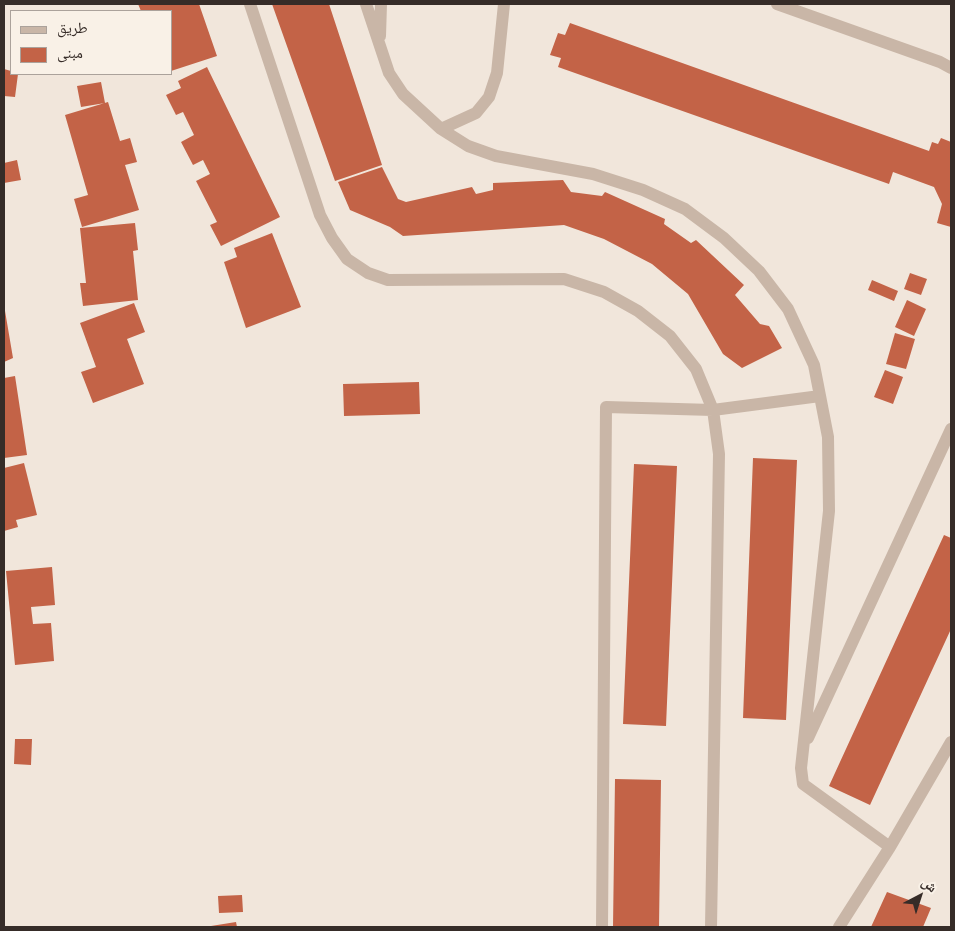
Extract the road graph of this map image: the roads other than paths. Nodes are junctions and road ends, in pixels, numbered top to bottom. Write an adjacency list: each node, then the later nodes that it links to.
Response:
1 (250, 4): 10 (street)
2 (366, 4): 6 (street)
3 (382, 4): 6 (street)
4 (504, 4): 8 (street)
5 (777, 4): 7 (street)
6 (379, 44): 8 (street)
7 (951, 68)
8 (441, 129): 9 (street)
9 (820, 396): 10 (street); 13 (street)
10 (713, 410): 15 (street); 16 (street)
11 (951, 429): 13 (street)
12 (951, 742): 14 (street)
13 (803, 749): 14 (street)
14 (890, 847): 17 (street)
15 (602, 927)
16 (711, 927)
17 (839, 927)

